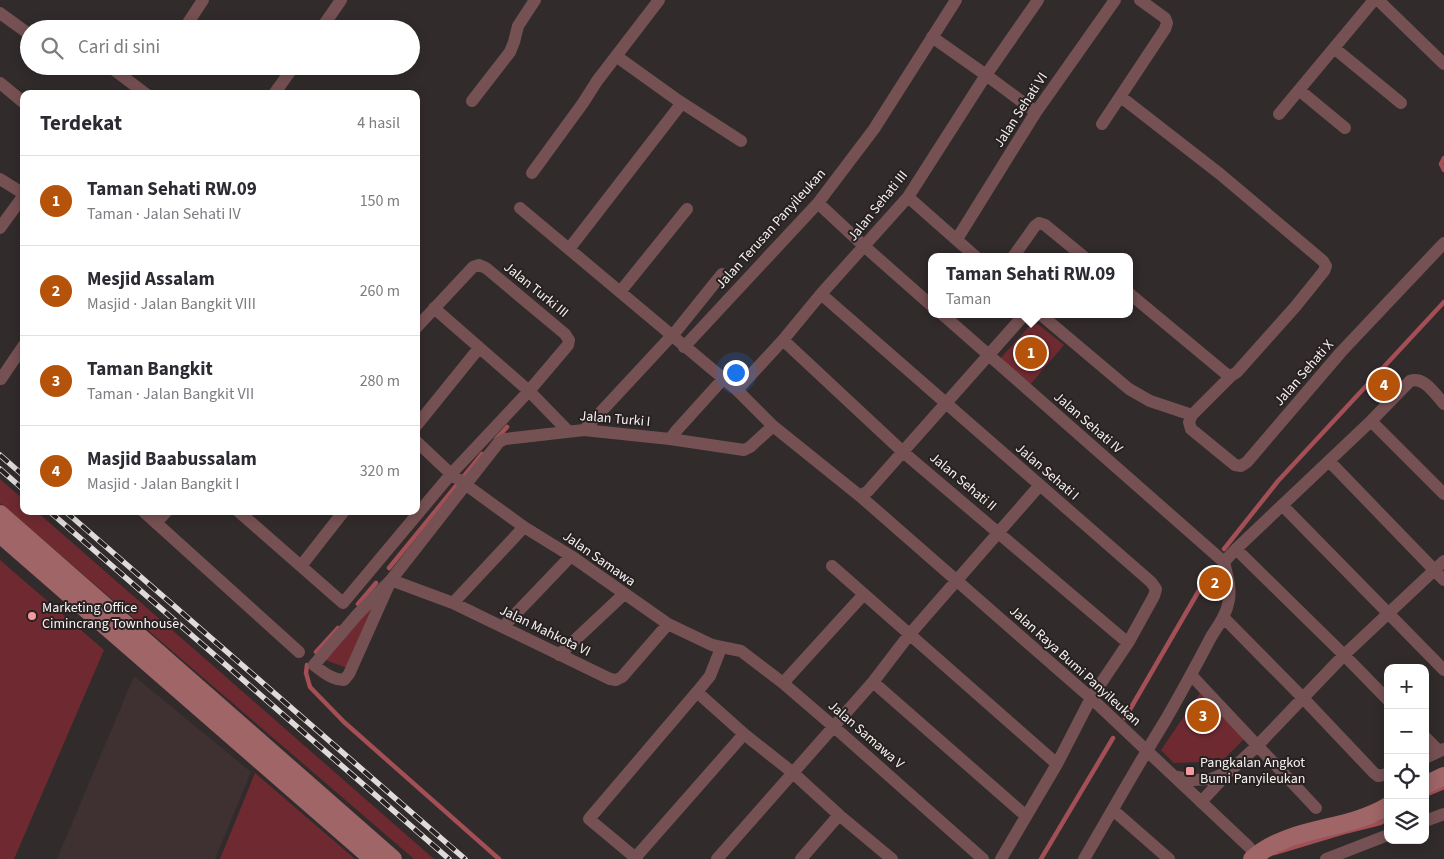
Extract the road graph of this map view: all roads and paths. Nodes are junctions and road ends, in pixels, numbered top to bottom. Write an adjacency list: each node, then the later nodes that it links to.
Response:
1 (203, 0): 12 (street)
2 (341, 0): 13 (street)
3 (535, 0): 28 (street)
4 (659, 0): 17 (street)
5 (956, 0): 15 (street, Jalan Terusan Panyileukan)
6 (1038, 0): 21 (street, Jalan Sehati III)
7 (1115, 0): 31 (street, Jalan Sehati VI)
8 (1140, 0): 26 (street)
9 (1374, 0): 16 (street)
10 (1378, 0): 18 (street)
11 (0, 13): 14 (street)
12 (190, 20)
13 (327, 20)
14 (20, 27)
15 (932, 37): 21 (street); 41 (street, Jalan Terusan Panyileukan)
16 (1334, 48): 25 (street); 29 (street)
17 (616, 56): 35 (street); 36 (street)
18 (1444, 64)
19 (121, 75): 23 (street)
20 (288, 75): 24 (street)
21 (986, 75): 31 (street); 39 (street, Jalan Sehati III)
22 (0, 83): 27 (street)
23 (141, 90)
24 (277, 90)
25 (1299, 90): 32 (street); 34 (street)
26 (1121, 96): 33 (street); 68 (street)
27 (20, 100)
28 (472, 101)
29 (1401, 103)
30 (678, 108): 48 (street)
31 (1036, 112): 45 (street, Jalan Sehati VI)
32 (1279, 114)
33 (1102, 124)
34 (1345, 128)
35 (740, 141)
36 (532, 173)
37 (0, 179): 38 (street)
38 (20, 192)
39 (908, 196): 45 (street); 47 (street, Jalan Sehati III)
40 (20, 200): 44 (street)
41 (820, 205): 47 (street); 64 (street, Jalan Terusan Panyileukan)
42 (520, 208): 48 (street, Jalan Raya Bumi Panyileukan)
43 (687, 209): 53 (street)
44 (0, 228)
45 (957, 239): 49 (street)
46 (1444, 243): 75 (street, Jalan Sehati X)
47 (864, 246): 54 (street, Jalan Sehati III); 56 (street)
48 (569, 249): 53 (street, Jalan Raya Bumi Panyileukan)
49 (972, 253)
50 (1015, 253): 51 (street)
51 (1079, 253)
52 (722, 274): 62 (street)
53 (620, 292): 62 (street, Jalan Raya Bumi Panyileukan)
54 (822, 294): 63 (street, Jalan Sehati III); 73 (street, Jalan Sehati I)
55 (1133, 296): 68 (street)
56 (928, 302)
57 (434, 308): 61 (street); 65 (street); 72 (street, Jalan Turki III)
58 (946, 318): 67 (street, Jalan Sehati IV)
59 (1021, 318): 67 (street)
60 (1045, 318): 75 (street)
61 (420, 324)
62 (672, 335): 64 (street, Jalan Raya Bumi Panyileukan); 79 (street)
63 (783, 340): 71 (street, Jalan Sehati III); 83 (street, Jalan Sehati II)
64 (684, 347): 70 (street, Jalan Raya Bumi Panyileukan)
65 (479, 348): 72 (street); 77 (street)
66 (20, 351): 69 (street)
67 (988, 355): 73 (street); 102 (street, Jalan Sehati IV)
68 (1231, 376): 75 (street)
69 (1, 379)
70 (723, 379): 71 (street, Jalan Raya Bumi Panyileukan); 81 (street)
71 (737, 390): 78 (street, Jalan Raya Bumi Panyileukan)
72 (529, 391): 80 (street); 85 (street)
73 (945, 402): 83 (street); 86 (street, Jalan Sehati I)
74 (1444, 404): 76 (street)
75 (1192, 415)
76 (1372, 420): 84 (street); 87 (street)
77 (420, 421)
78 (773, 426): 81 (street, Jalan Turki I); 88 (street, Jalan Raya Bumi Panyileukan)
79 (584, 430): 80 (street, Jalan Turki I); 81 (street, Jalan Turki I)
80 (568, 431): 85 (street, Jalan Turki I)
81 (670, 439)
82 (420, 445): 85 (street, Jalan Samawa)
83 (903, 452): 88 (street); 97 (street, Jalan Sehati II)
84 (1329, 461): 89 (street); 105 (street)
85 (459, 479): 96 (street, Jalan Samawa); 103 (street); 106 (street)
86 (1040, 485): 97 (street); 117 (street, Jalan Sehati I)
87 (1444, 494)
88 (860, 496): 108 (street, Jalan Raya Bumi Panyileukan)
89 (1282, 504): 99 (street); 112 (street)
90 (0, 514): 143 (street)
91 (147, 515): 95 (street)
92 (163, 515): 95 (street)
93 (341, 515): 103 (street)
94 (253, 516): 103 (street)
95 (156, 523): 119 (street)
96 (524, 527): 100 (street, Jalan Samawa); 111 (street)
97 (999, 532): 108 (street); 117 (street, Jalan Sehati II)
98 (0, 534): 143 (street)
99 (1236, 548): 102 (street); 121 (street)
100 (571, 556): 110 (street, Jalan Samawa); 115 (street)
101 (1444, 561): 105 (street)
102 (1224, 562): 113 (street)
103 (301, 566)
104 (832, 566): 109 (street)
105 (1434, 570): 107 (street); 112 (street)
106 (390, 580): 106 (street); 111 (street, Jalan Mahkota VI)
107 (1444, 580)
108 (956, 581): 116 (street); 128 (street, Jalan Raya Bumi Panyileukan)
109 (861, 591): 116 (street); 125 (street)
110 (624, 594): 114 (street, Jalan Samawa); 120 (street)
111 (453, 603): 115 (street, Jalan Mahkota VI)
112 (1388, 613): 121 (street); 122 (street)
113 (1224, 618): 123 (street); 129 (street)
114 (668, 624): 118 (street, Jalan Samawa); 120 (street, Jalan Mahkota VI)
115 (503, 627): 120 (street, Jalan Mahkota VI)
116 (909, 635): 124 (street); 137 (street)
117 (1128, 643): 128 (street, Jalan Sehati I)
118 (722, 648): 125 (street, Jalan Samawa V); 126 (street)
119 (298, 652)
120 (558, 655)
121 (1344, 655): 127 (street); 129 (street)
122 (1444, 670)
123 (1192, 676): 133 (street); 134 (street)
124 (872, 682): 130 (street); 151 (street)
125 (783, 683): 130 (street, Jalan Samawa V)
126 (697, 692): 131 (street); 156 (street)
127 (1384, 696)
128 (1091, 698): 134 (street, Jalan Raya Bumi Panyileukan); 137 (street, Jalan Sehati I)
129 (1303, 698): 133 (street); 140 (street)
130 (833, 726): 139 (street); 161 (street, Jalan Samawa V)
131 (744, 734): 139 (street); 156 (street)
132 (1429, 740): 135 (street)
133 (1257, 746): 138 (street); 146 (street)
134 (1147, 750): 141 (street, Jalan Raya Bumi Panyileukan); 148 (street)
135 (1442, 750): 136 (street)
136 (1429, 756)
137 (1057, 764): 151 (street, Jalan Sehati I)
138 (1230, 771): 141 (street); 145 (street)
139 (792, 772): 150 (street); 159 (street)
140 (1383, 775)
141 (1174, 776): 145 (street, Jalan Raya Bumi Panyileukan)
142 (1444, 776): 144 (street)
143 (293, 781): 157 (street); 158 (street)
144 (1429, 783)
145 (1201, 802): 154 (street, Jalan Raya Bumi Panyileukan)
146 (1316, 808)
147 (1384, 809): 154 (street)
148 (1113, 810): 163 (street); 164 (street)
149 (1444, 814): 152 (street)
150 (839, 815): 155 (street); 160 (street)
151 (1026, 816): 162 (street, Jalan Sehati I)
152 (1429, 820)
153 (1384, 837): 165 (street)
154 (1250, 853)
155 (887, 857)
156 (636, 858)
157 (373, 859)
158 (393, 859)
159 (717, 859)
160 (801, 859)
161 (983, 859)
162 (1001, 859)
163 (1084, 859)
164 (1169, 859)
165 (1326, 859)

